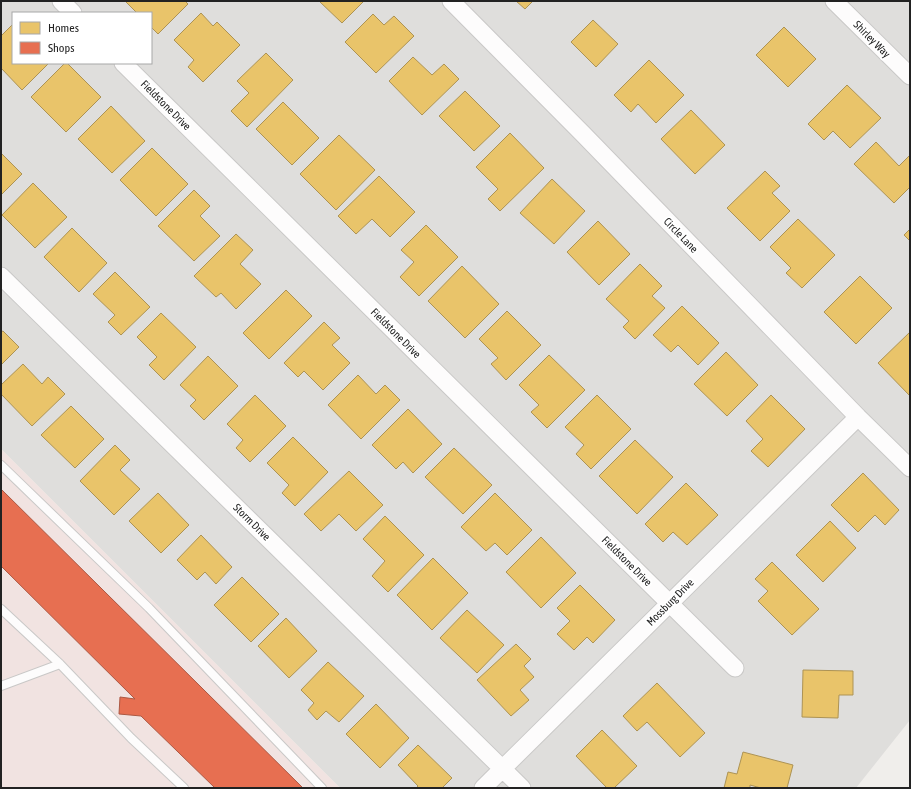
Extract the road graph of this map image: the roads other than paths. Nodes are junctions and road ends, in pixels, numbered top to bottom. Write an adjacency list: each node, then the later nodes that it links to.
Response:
1 (61, 1): 4 (street)
2 (451, 1): 8 (street, Circle Lane)
3 (834, 1): 6 (street, Shirley Way)
4 (72, 12)
5 (124, 64): 11 (street, Fieldstone Drive)
6 (910, 76)
7 (1, 276): 16 (street, Storm Drive)
8 (858, 417): 10 (street, Circle Lane); 11 (street, Mossburg Drive)
9 (1, 465): 18 (lane)
10 (910, 468)
11 (669, 603): 14 (street, Fieldstone Drive); 16 (street, Mossburg Drive)
12 (1, 609): 13 (lane)
13 (60, 664): 15 (lane); 17 (lane)
14 (735, 668)
15 (1, 686)
16 (502, 769): 19 (street, Mossburg Drive); 20 (street, Storm Drive)
17 (184, 788)
18 (322, 788)
19 (483, 788)
20 (522, 788)

